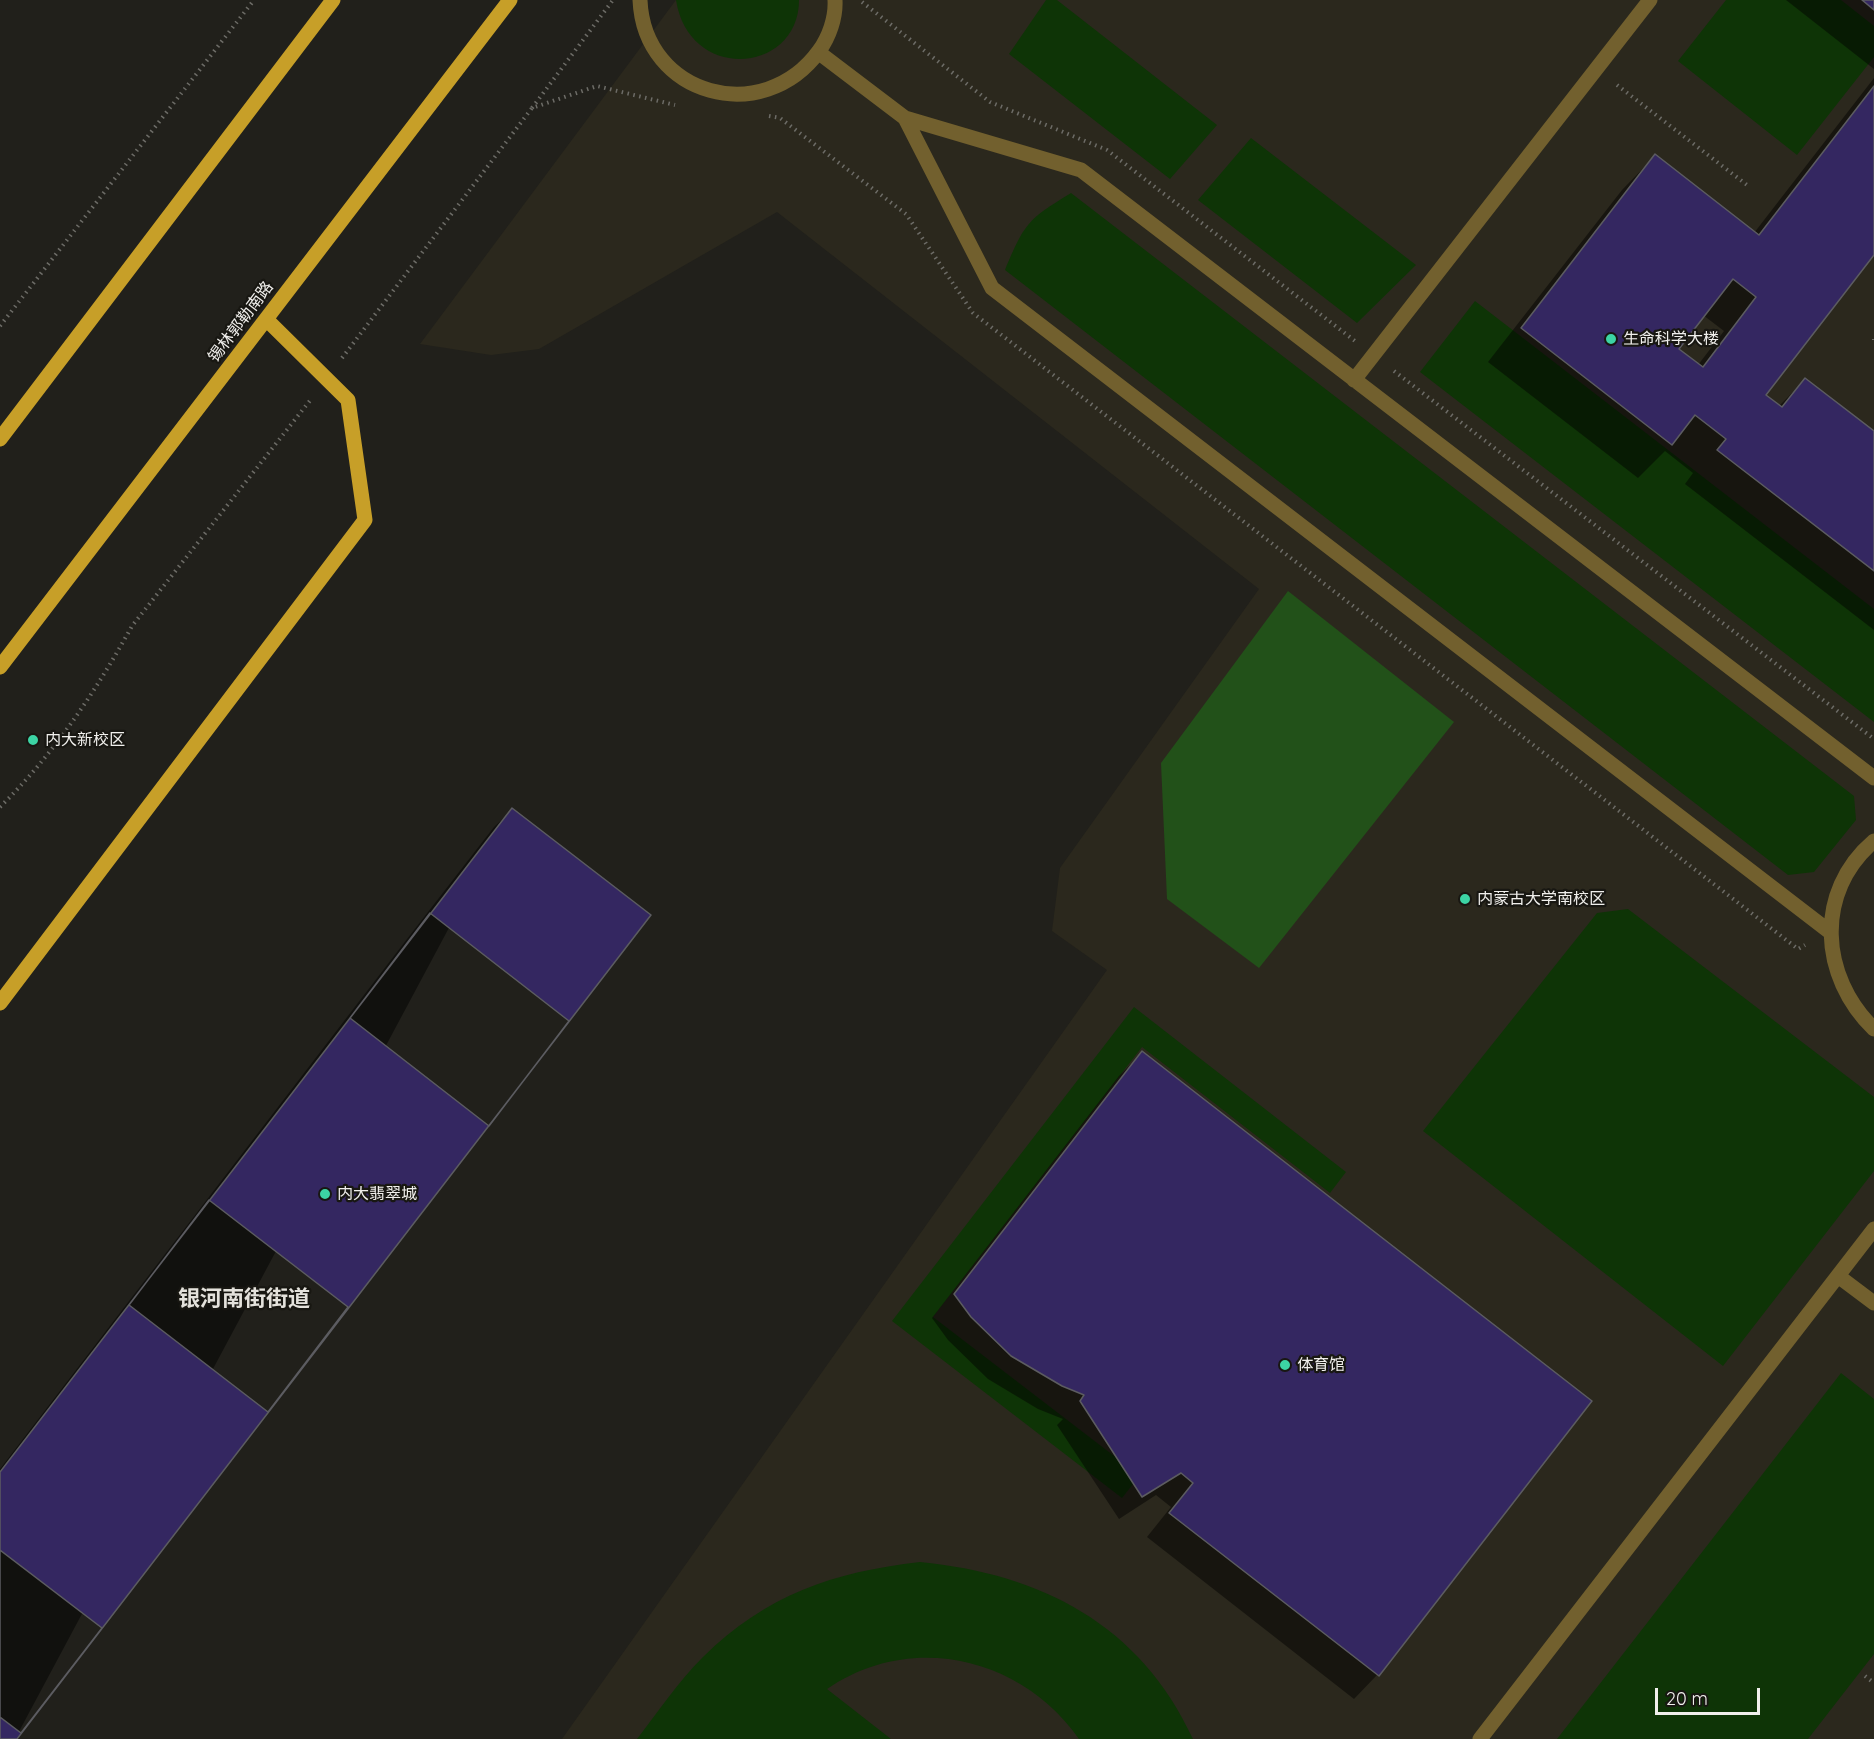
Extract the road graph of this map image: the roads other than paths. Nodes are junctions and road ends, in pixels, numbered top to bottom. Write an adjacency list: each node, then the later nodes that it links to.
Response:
1 (333, 0): 10 (main road)
2 (510, 0): 8 (main road, 锡林郭勒南路)
3 (640, 0): 6 (lane)
4 (835, 0): 6 (lane)
5 (1650, 0): 9 (lane)
6 (818, 52): 7 (lane)
7 (905, 118): 9 (lane); 14 (lane)
8 (266, 320): 11 (main road, 锡林郭勒南路); 15 (main road)
9 (1354, 380): 12 (lane)
10 (0, 439)
11 (0, 667)
12 (1874, 778)
13 (1874, 841): 14 (lane)
14 (1830, 932): 16 (lane)
15 (0, 1003)
16 (1874, 1029)
17 (1874, 1229): 18 (lane)
18 (1838, 1276): 19 (lane); 20 (lane)
19 (1874, 1304)
20 (1480, 1739)

